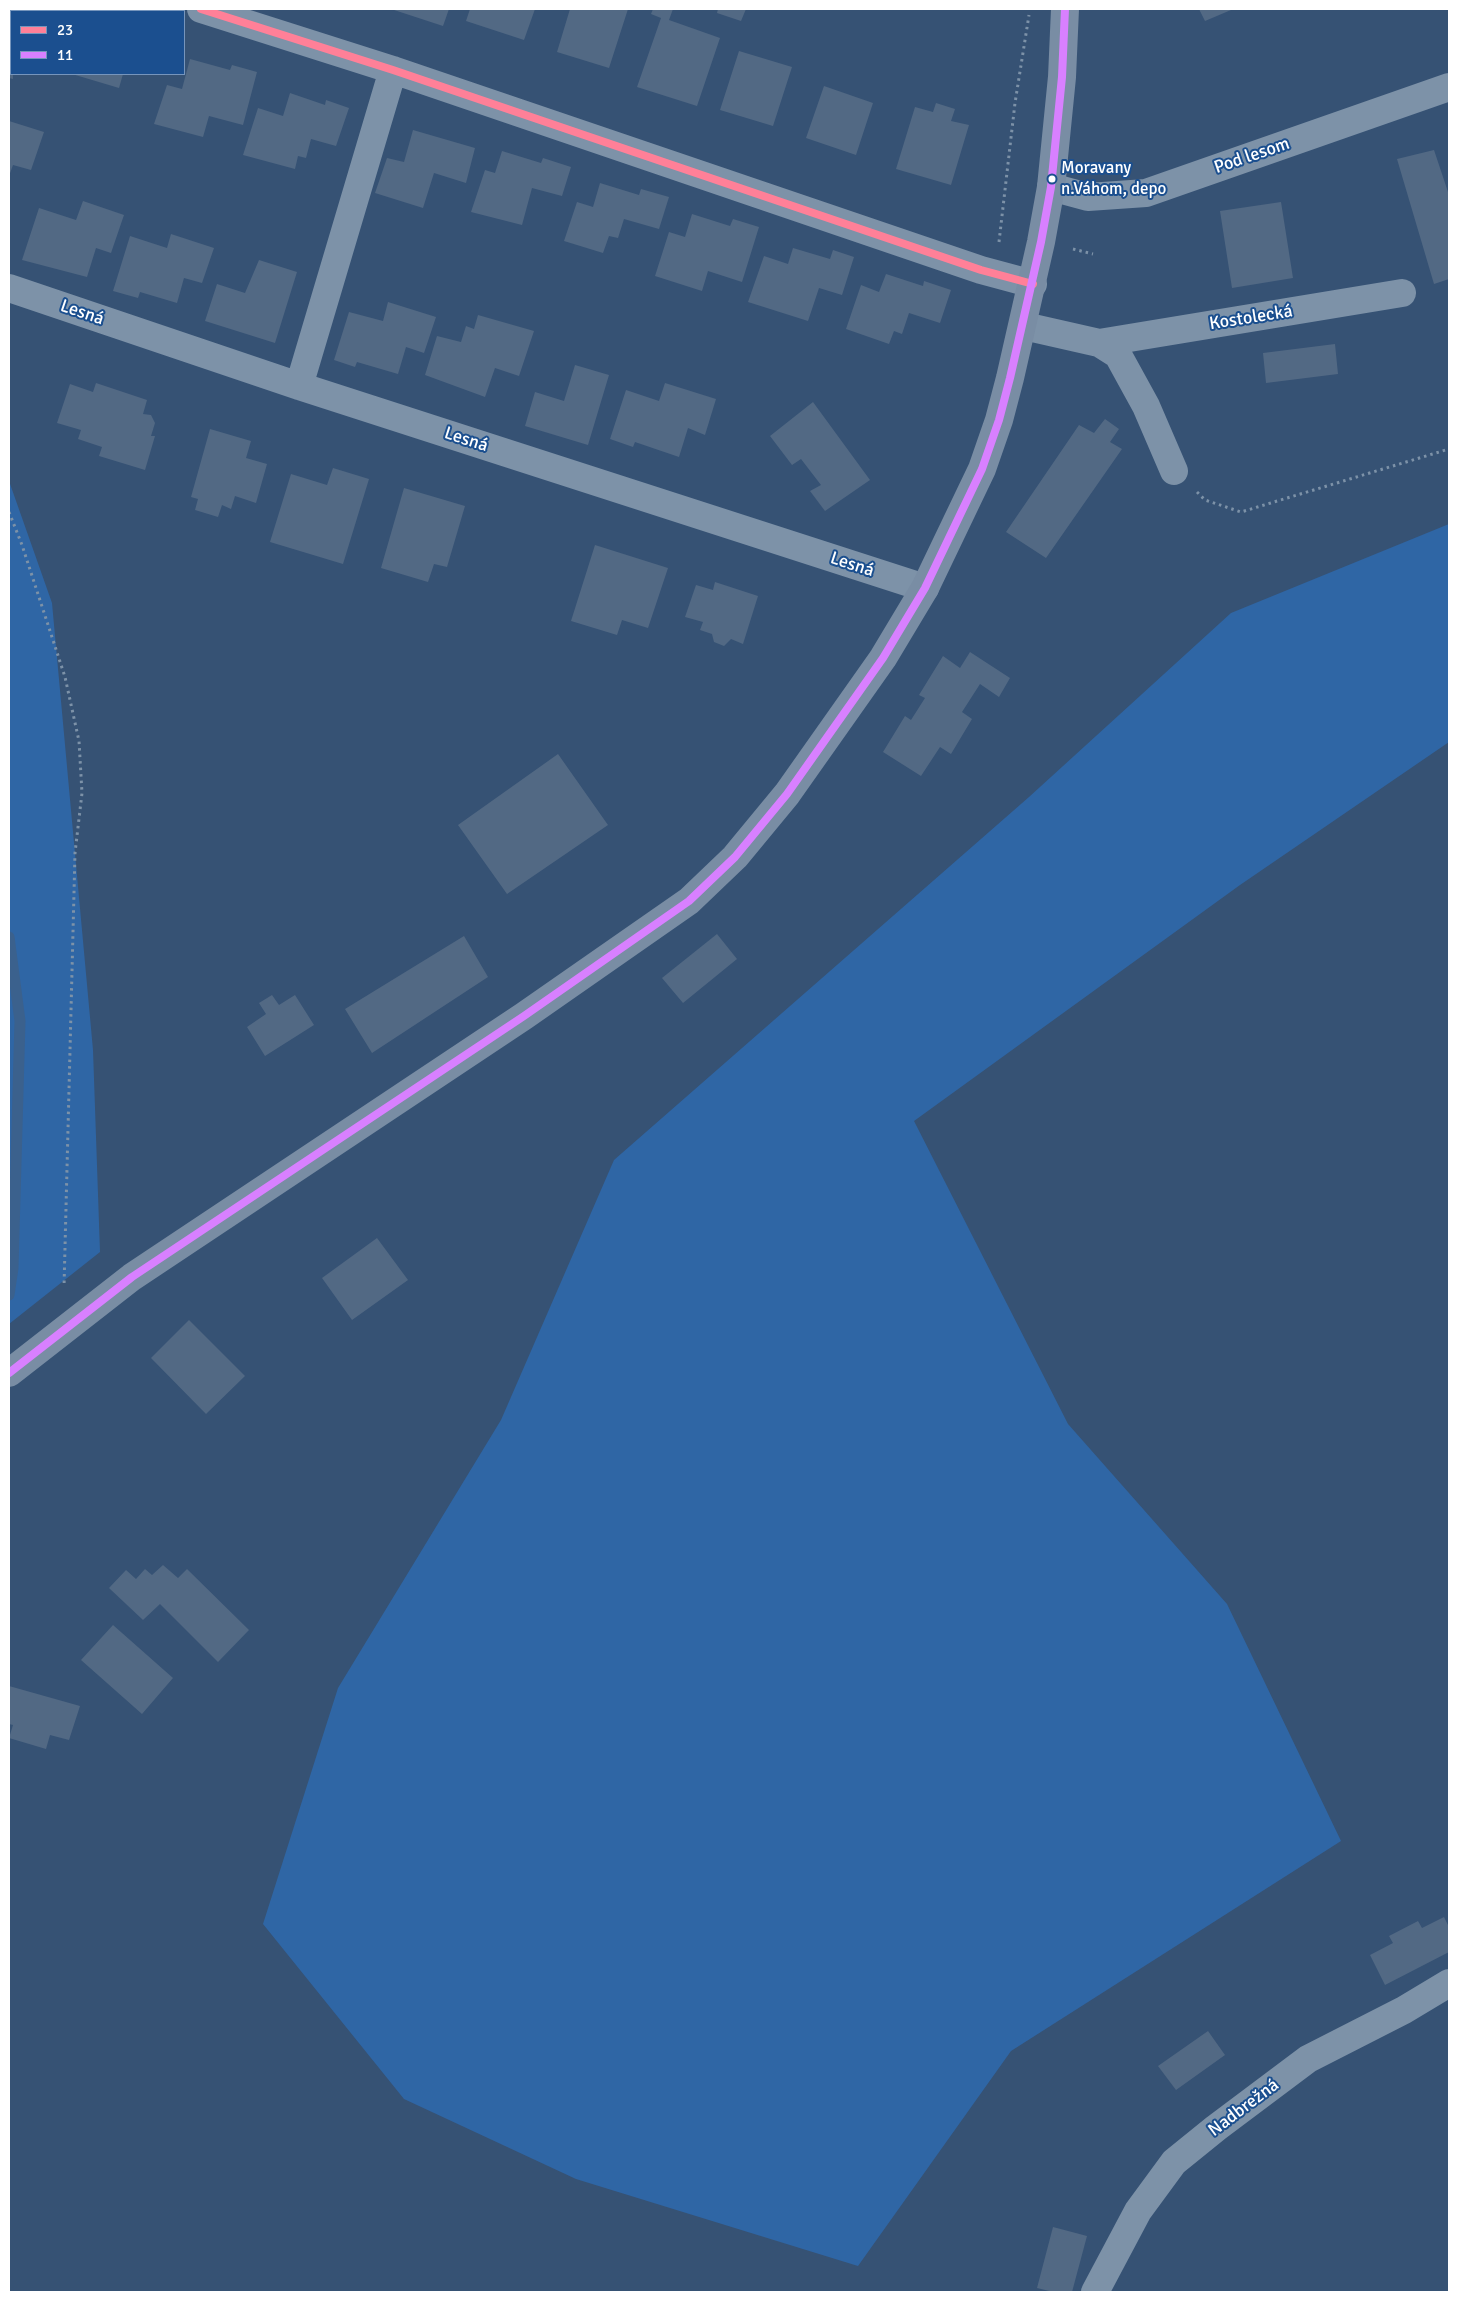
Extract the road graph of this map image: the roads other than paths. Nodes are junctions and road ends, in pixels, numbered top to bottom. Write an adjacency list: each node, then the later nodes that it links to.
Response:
1 (200, 9): 3 (street)
2 (1065, 9): 5 (main road)
3 (393, 70): 6 (street); 11 (street)
4 (1449, 88): 5 (street, Pod lesom)
5 (1051, 187): 6 (main road)
6 (1033, 284): 9 (main road)
7 (9, 288): 11 (street, Lesná)
8 (1402, 293): 10 (street, Kostolecká)
9 (1024, 326): 10 (street); 13 (main road)
10 (1099, 343): 12 (street)
11 (299, 386): 13 (street, Lesná)
12 (1174, 471)
13 (925, 588): 14 (main road)
14 (9, 1373)
15 (1449, 1983): 16 (street, Nadbrežná)
16 (1095, 2292)

